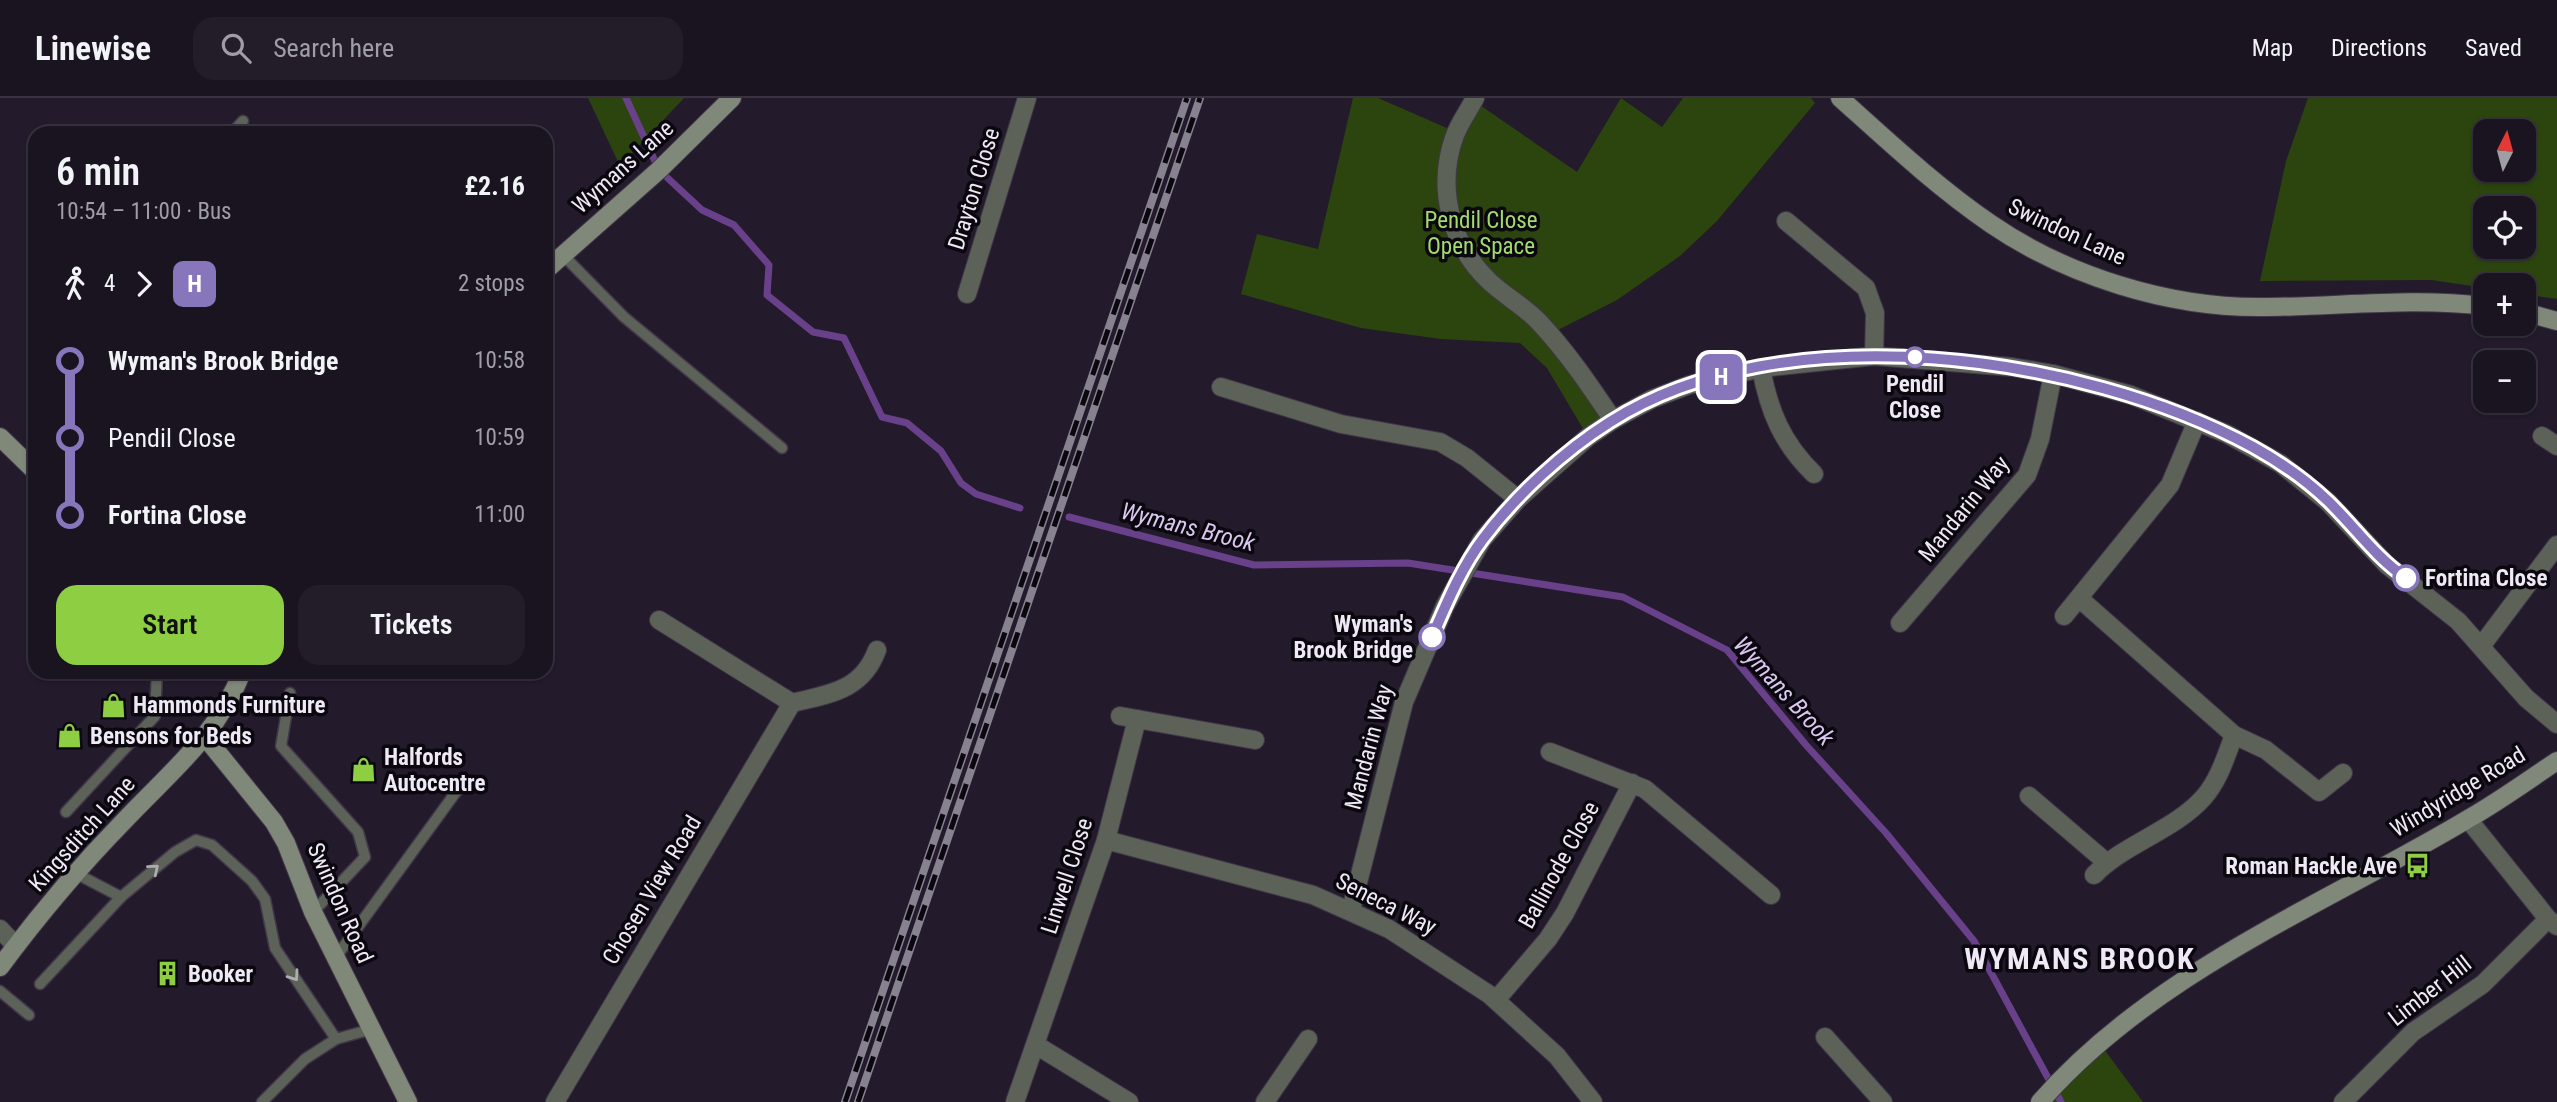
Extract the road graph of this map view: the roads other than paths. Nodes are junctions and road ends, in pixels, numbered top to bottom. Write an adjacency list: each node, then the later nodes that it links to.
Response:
1 (732, 98): 8 (street, Wymans Lane)
2 (1027, 98): 10 (street, Drayton Close)
3 (1475, 98): 18 (street)
4 (1840, 98): 11 (street, Swindon Lane)
5 (243, 121): 6 (lane)
6 (238, 126)
7 (1786, 221): 14 (street)
8 (562, 254): 9 (street, Wymans Lane); 21 (lane)
9 (553, 263)
10 (967, 294)
11 (2473, 305)
12 (2536, 315): 13 (street)
13 (2557, 321)
14 (1874, 356): 15 (street, Mandarin Way); 16 (street, Mandarin Way)
15 (1761, 368): 18 (street, Mandarin Way); 23 (street)
16 (2053, 374): 19 (street, Mandarin Way); 29 (street, Mandarin Way)
17 (1221, 387): 24 (street)
18 (1613, 420): 24 (street, Mandarin Way)
19 (2197, 421): 26 (street); 30 (street, Mandarin Way)
20 (0, 437): 22 (street)
21 (782, 448)
22 (28, 462)
23 (1814, 474)
24 (1518, 499): 52 (street, Mandarin Way)
25 (2557, 545): 30 (street)
26 (2080, 599): 27 (street); 37 (street)
27 (2064, 616)
28 (659, 620): 35 (street)
29 (1900, 623)
30 (2482, 645): 36 (street, Mandarin Way)
31 (877, 650): 35 (street)
32 (157, 679): 46 (lane)
33 (239, 679): 38 (street)
34 (290, 693): 53 (lane)
35 (792, 704): 69 (street, Chosen View Road)
36 (2557, 724)
37 (2234, 735): 42 (street); 45 (street)
38 (206, 738): 49 (street, Kingsditch Lane); 53 (street, Swindon Road)
39 (1255, 740): 48 (street, Linwell Close)
40 (1550, 752): 44 (street, Ballinode Close)
41 (2557, 761): 47 (street, Windyridge Road)
42 (2343, 773)
43 (464, 780): 57 (lane)
44 (1633, 782): 50 (street, Ballinode Close); 61 (street, Ballinode Close)
45 (2029, 796)
46 (66, 812)
47 (2468, 820): 54 (street); 76 (street, Windyridge Road)
48 (1105, 840): 52 (street, Seneca Way); 67 (street, Linwell Close)
49 (77, 874): 51 (lane); 56 (street, Kingsditch Lane)
50 (1771, 895)
51 (121, 897): 59 (lane); 65 (lane, one-way to 65)
52 (1352, 910): 61 (street, Seneca Way)
53 (313, 912): 57 (street, Swindon Road)
54 (2552, 923): 77 (street, Limber Hill)
55 (0, 929): 56 (street)
56 (16, 946): 58 (street, Kingsditch Lane)
57 (336, 957): 63 (street, Swindon Road)
58 (0, 967)
59 (40, 984)
60 (0, 991): 62 (lane)
61 (1496, 1000): 68 (street, Seneca Way)
62 (29, 1015)
63 (372, 1029): 65 (lane); 72 (street, Swindon Road)
64 (1825, 1037): 70 (street)
65 (335, 1039): 71 (lane)
66 (1308, 1039): 75 (street)
67 (1036, 1045): 73 (street, Linwell Close); 74 (street)
68 (1583, 1098)
69 (560, 1100)
70 (1879, 1101)
71 (262, 1102)
72 (408, 1102)
73 (1015, 1102)
74 (1129, 1102)
75 (1265, 1102)
76 (2040, 1102)
77 (2343, 1102)

